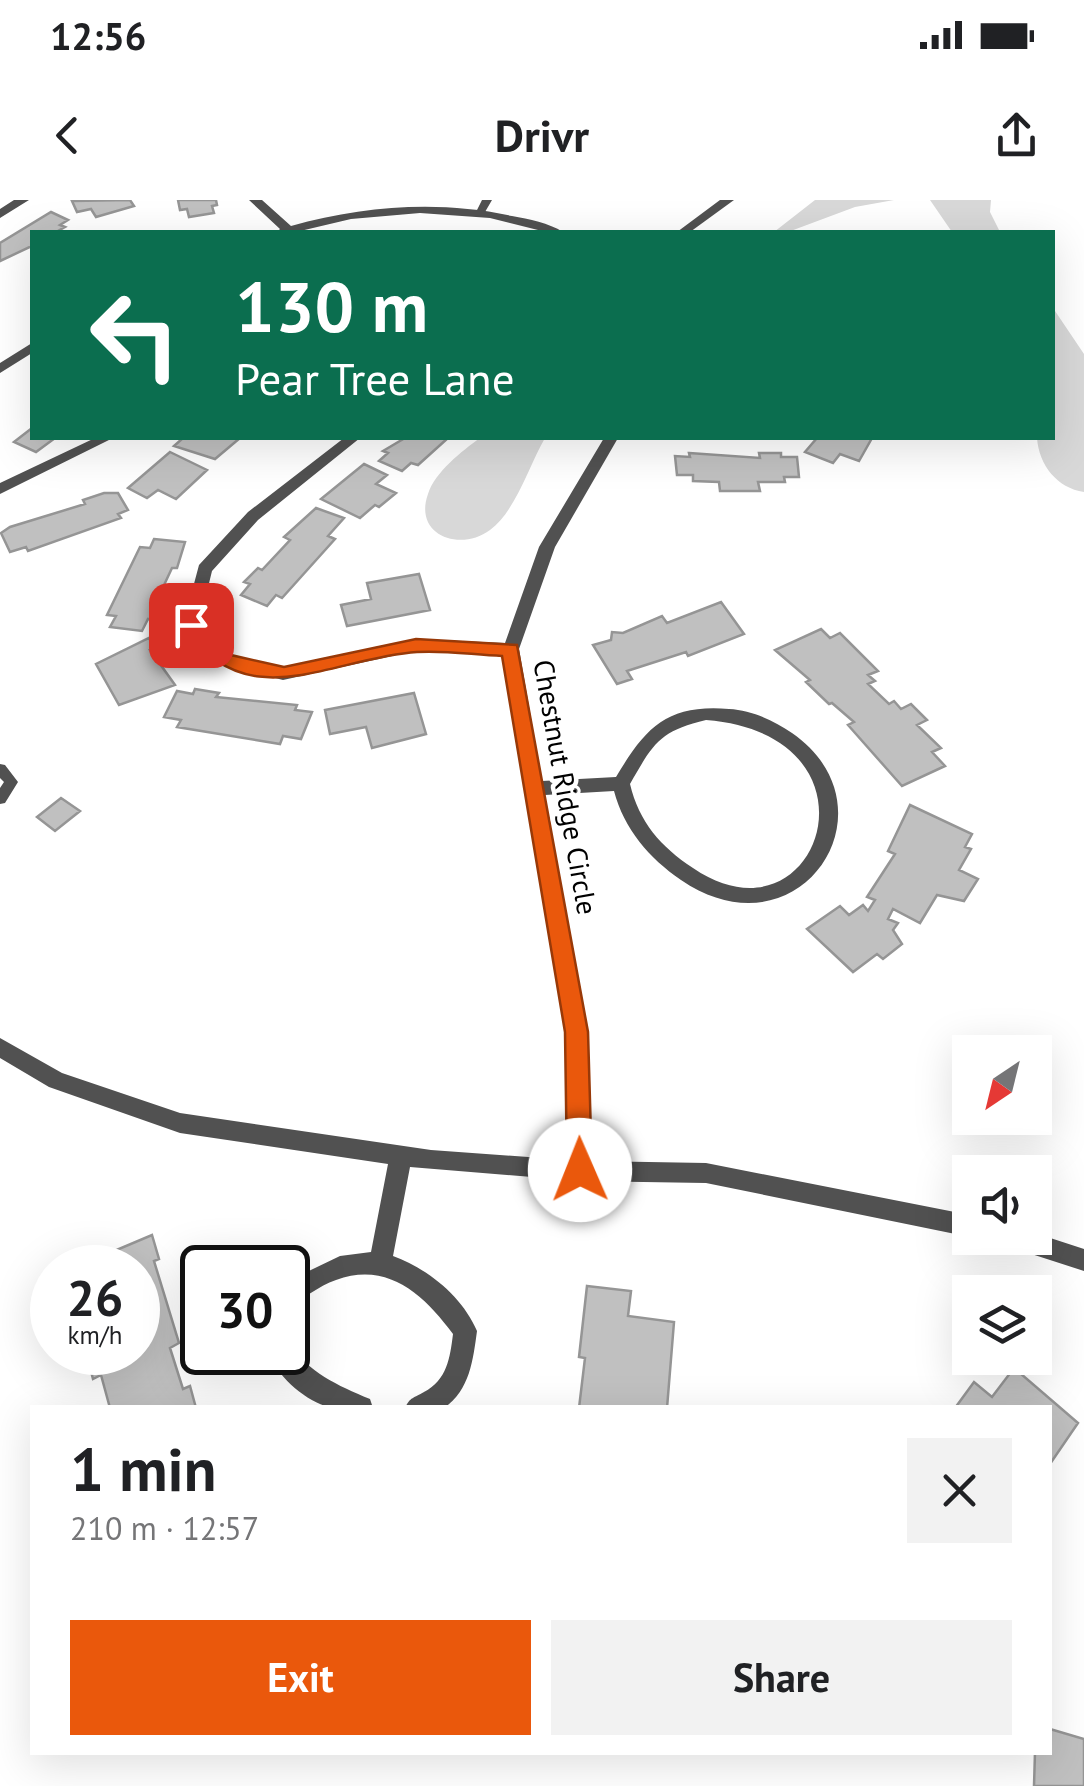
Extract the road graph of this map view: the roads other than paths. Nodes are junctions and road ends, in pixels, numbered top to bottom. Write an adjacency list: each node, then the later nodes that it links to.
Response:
1 (23, 200): 5 (street)
2 (256, 200): 6 (street)
3 (728, 200): 9 (street)
4 (484, 205): 7 (street); 8 (street)
5 (0, 214)
6 (285, 230)
7 (296, 230)
8 (552, 230)
9 (686, 230)
10 (30, 349): 11 (street)
11 (0, 368)
12 (102, 440): 15 (street)
13 (350, 440): 16 (street)
14 (610, 440): 16 (street, Chestnut Ridge Circle)
15 (0, 489)
16 (511, 650): 19 (street, Chestnut Ridge Circle)
17 (0, 769): 20 (lane)
18 (620, 784): 18 (street); 19 (street)
19 (536, 788): 23 (street, Chestnut Ridge Circle)
20 (0, 799)
21 (0, 1046): 22 (street)
22 (400, 1155): 23 (street); 27 (street)
23 (580, 1170): 24 (street)
24 (952, 1222)
25 (1052, 1250): 26 (street)
26 (1084, 1260)
27 (381, 1261): 28 (street); 31 (street)
28 (310, 1278)
29 (296, 1375): 30 (street)
30 (352, 1405)
31 (426, 1405)

